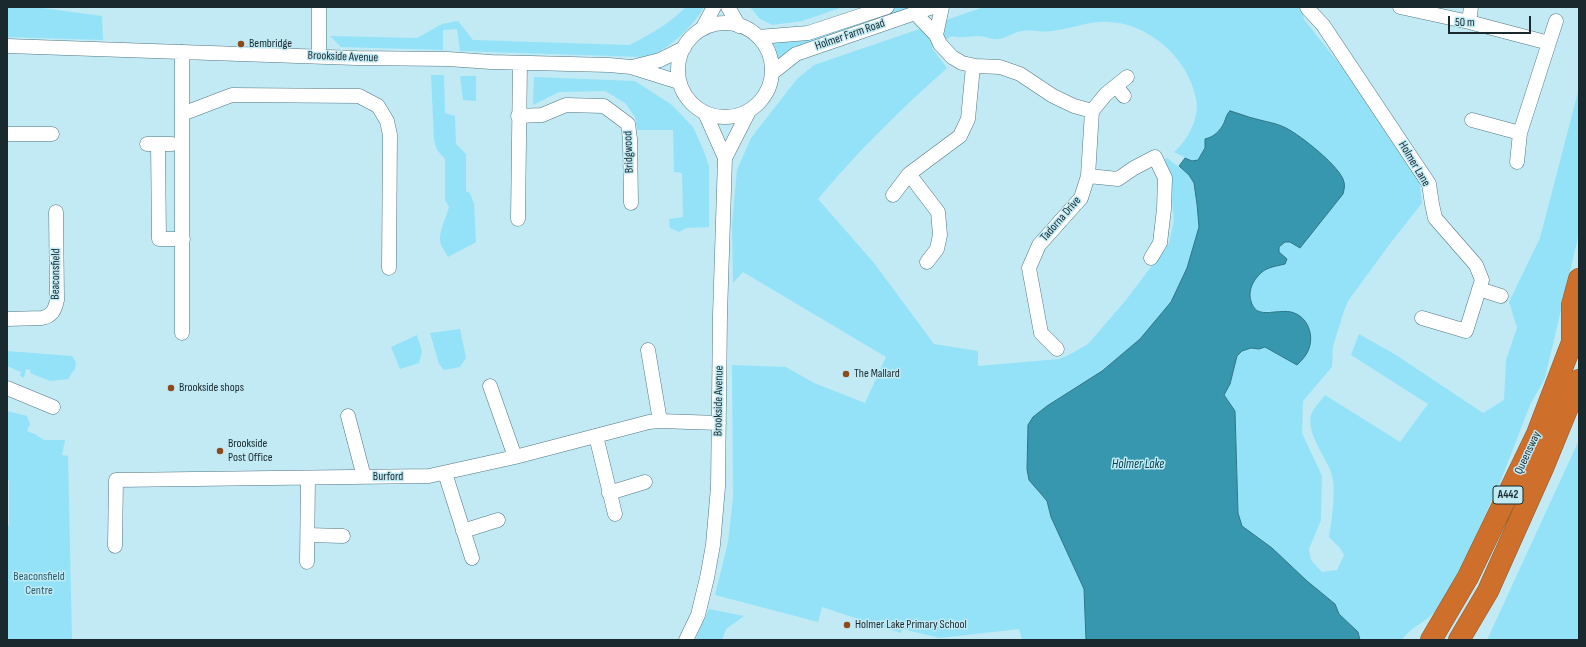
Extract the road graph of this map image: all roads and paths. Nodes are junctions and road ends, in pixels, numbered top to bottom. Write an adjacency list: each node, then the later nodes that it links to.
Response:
1 (319, 7): 21 (street)
2 (714, 7): 14 (street)
3 (728, 7): 13 (street)
4 (887, 7): 16 (street, Holmer Farm Road)
5 (933, 7): 10 (street, Holmer Farm Road)
6 (942, 7): 15 (street)
7 (1308, 7): 51 (street, Holmer Lane)
8 (1400, 7): 12 (street)
9 (1471, 7): 12 (street)
10 (916, 13): 15 (street); 25 (street, Holmer Farm Road)
11 (1556, 21): 17 (street)
12 (1469, 22): 17 (street)
13 (739, 26): 14 (street); 16 (street)
14 (702, 29): 19 (street)
15 (936, 35): 23 (street)
16 (758, 37): 25 (street)
17 (1549, 43): 34 (street)
18 (7, 46): 20 (street, Brookside Avenue)
19 (684, 48): 24 (street, Brookside Avenue); 26 (street)
20 (182, 52): 21 (street, Brookside Avenue); 31 (street)
21 (319, 56): 22 (street, Brookside Avenue)
22 (520, 63): 24 (street, Brookside Avenue); 32 (street)
23 (974, 66): 29 (street); 40 (street)
24 (631, 67): 26 (street, Brookside Avenue)
25 (772, 73): 28 (street)
26 (680, 82): 30 (street)
27 (1122, 86): 29 (street)
28 (749, 111): 30 (street); 38 (street, Brookside Avenue)
29 (1092, 111): 41 (street, Tadorna Drive)
30 (705, 113): 38 (street, Brookside Avenue)
31 (182, 114): 46 (street); 49 (street)
32 (518, 116): 43 (street, Bridgwood); 45 (street)
33 (1472, 120): 34 (street)
34 (1520, 133): 39 (street)
35 (7, 134): 36 (street)
36 (52, 134)
37 (159, 144): 46 (street)
38 (724, 158): 67 (street, Brookside Avenue)
39 (1517, 162)
40 (909, 174): 42 (street); 48 (street)
41 (1088, 176): 47 (street); 58 (street, Tadorna Drive)
42 (894, 195)
43 (630, 203)
44 (56, 212): 54 (street, Beaconsfield)
45 (518, 219)
46 (183, 239): 56 (street)
47 (1151, 258)
48 (927, 262)
49 (389, 268)
50 (1579, 279): 57 (highway, A442)
51 (1479, 289): 52 (street); 53 (street, Holmer Lane)
52 (1501, 296)
53 (1422, 318)
54 (7, 319)
55 (1579, 324): 57 (highway, Queensway / A442)
56 (182, 333)
57 (1572, 344): 84 (highway, Queensway / A442)
58 (1057, 349)
59 (648, 350): 66 (street)
60 (1579, 380): 63 (highway, Queensway / A442)
61 (490, 386): 69 (street)
62 (7, 388): 64 (street)
63 (1575, 395): 85 (highway, Queensway / A442)
64 (53, 407)
65 (348, 416): 71 (street)
66 (660, 421): 67 (street, Burford); 68 (street, Burford)
67 (719, 422): 83 (street, Brookside Avenue)
68 (596, 436): 69 (street, Burford); 74 (street)
69 (515, 457): 70 (street, Burford)
70 (445, 473): 71 (street, Burford); 77 (street)
71 (364, 477): 72 (street, Burford)
72 (308, 478): 78 (street); 80 (street, Burford)
73 (645, 482): 74 (street)
74 (609, 493): 75 (street)
75 (615, 514)
76 (498, 520): 77 (street)
77 (464, 531): 81 (street)
78 (308, 535): 79 (street); 82 (street)
79 (344, 536)
80 (115, 546)
81 (472, 558)
82 (307, 562)
83 (686, 640)
84 (1432, 640)
85 (1459, 640)

